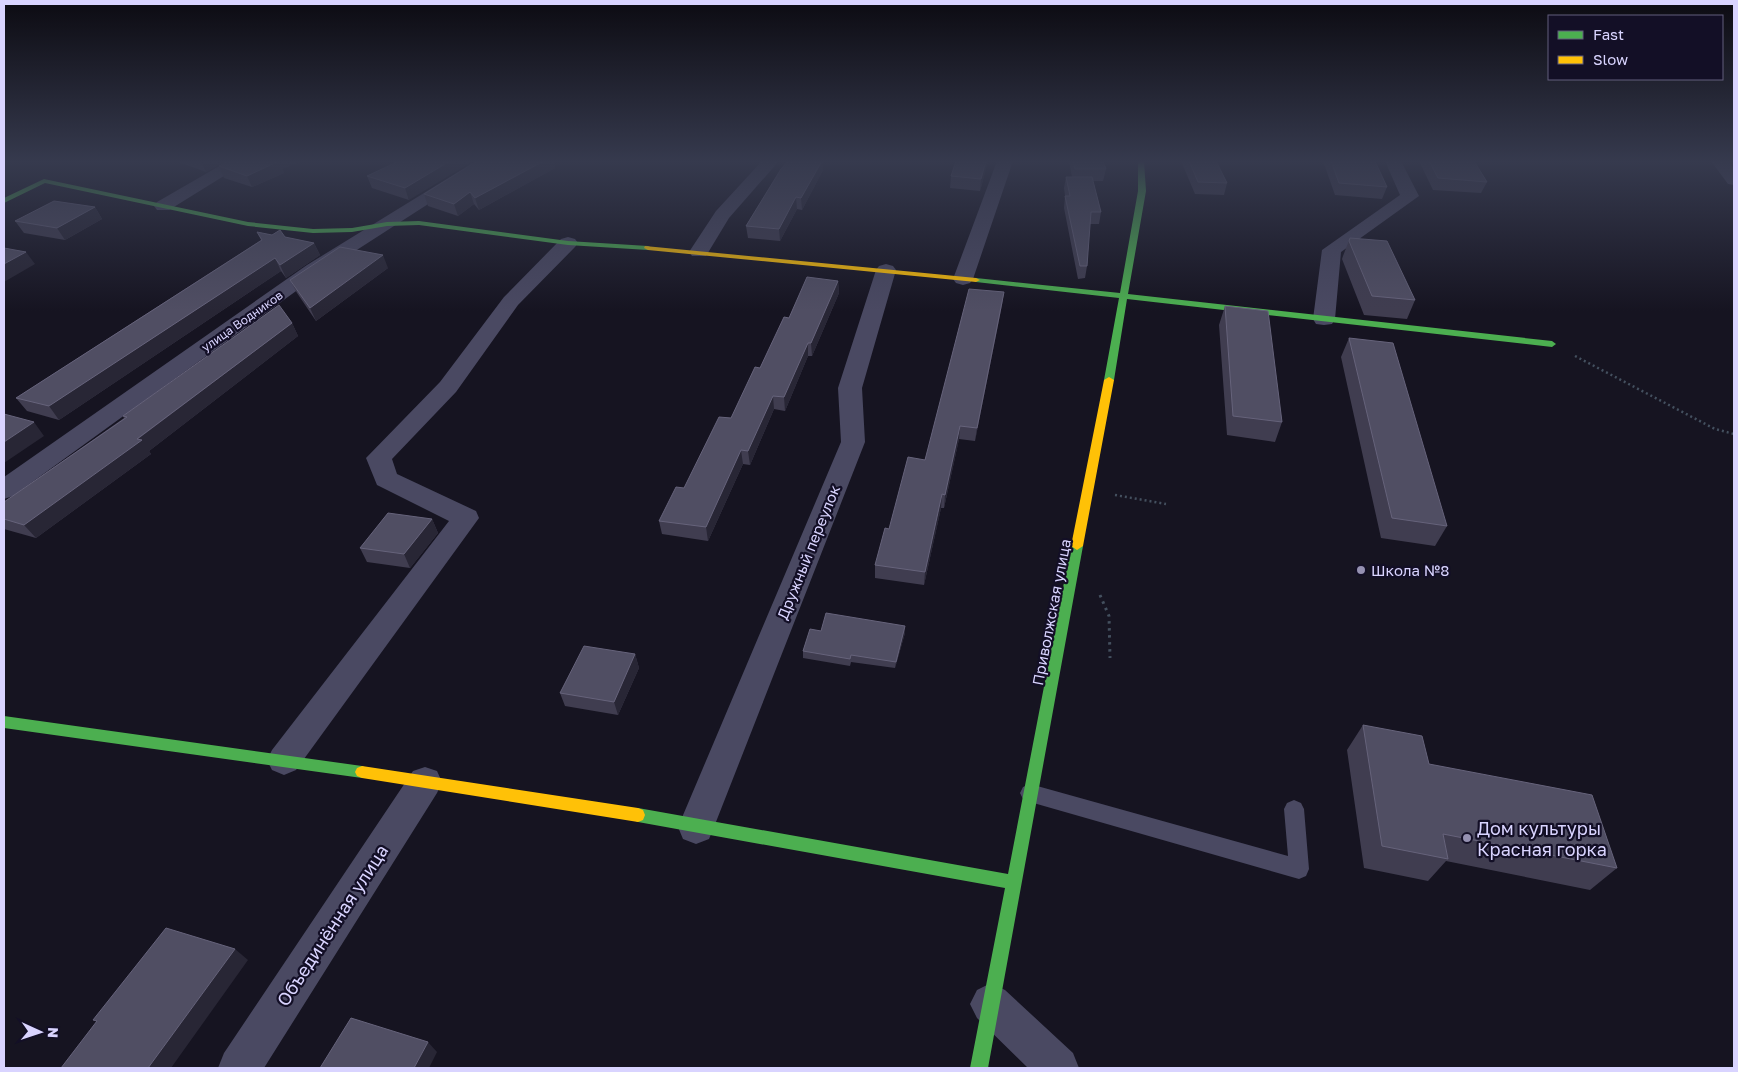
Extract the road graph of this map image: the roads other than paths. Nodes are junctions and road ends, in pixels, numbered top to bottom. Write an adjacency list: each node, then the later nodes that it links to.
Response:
1 (187, 211): 7 (street)
2 (408, 211): 7 (street, улица Водников)
3 (726, 211): 9 (street)
4 (987, 211): 11 (street)
5 (1139, 211): 12 (street, Приволжская улица)
6 (1388, 211): 13 (street)
7 (387, 224): 8 (street); 15 (street, улица Водников)
8 (568, 243): 9 (street); 17 (street)
9 (699, 252): 10 (street)
10 (886, 270): 11 (street); 21 (street, Дружный переулок)
11 (963, 279): 12 (street)
12 (1125, 297): 13 (street); 19 (street, Приволжская улица)
13 (1324, 319): 14 (street)
14 (1552, 344)
15 (4, 490)
16 (4, 722): 17 (street)
17 (284, 760): 18 (street)
18 (425, 782): 21 (street); 24 (street, Объединённая улица)
19 (1030, 793): 20 (lane); 22 (street, Приволжская улица)
20 (1294, 809)
21 (696, 826): 22 (street)
22 (1012, 882): 23 (street, Приволжская улица)
23 (991, 1004): 25 (street, Приволжская улица); 26 (street)
24 (239, 1068)
25 (980, 1068)
26 (1058, 1068)

